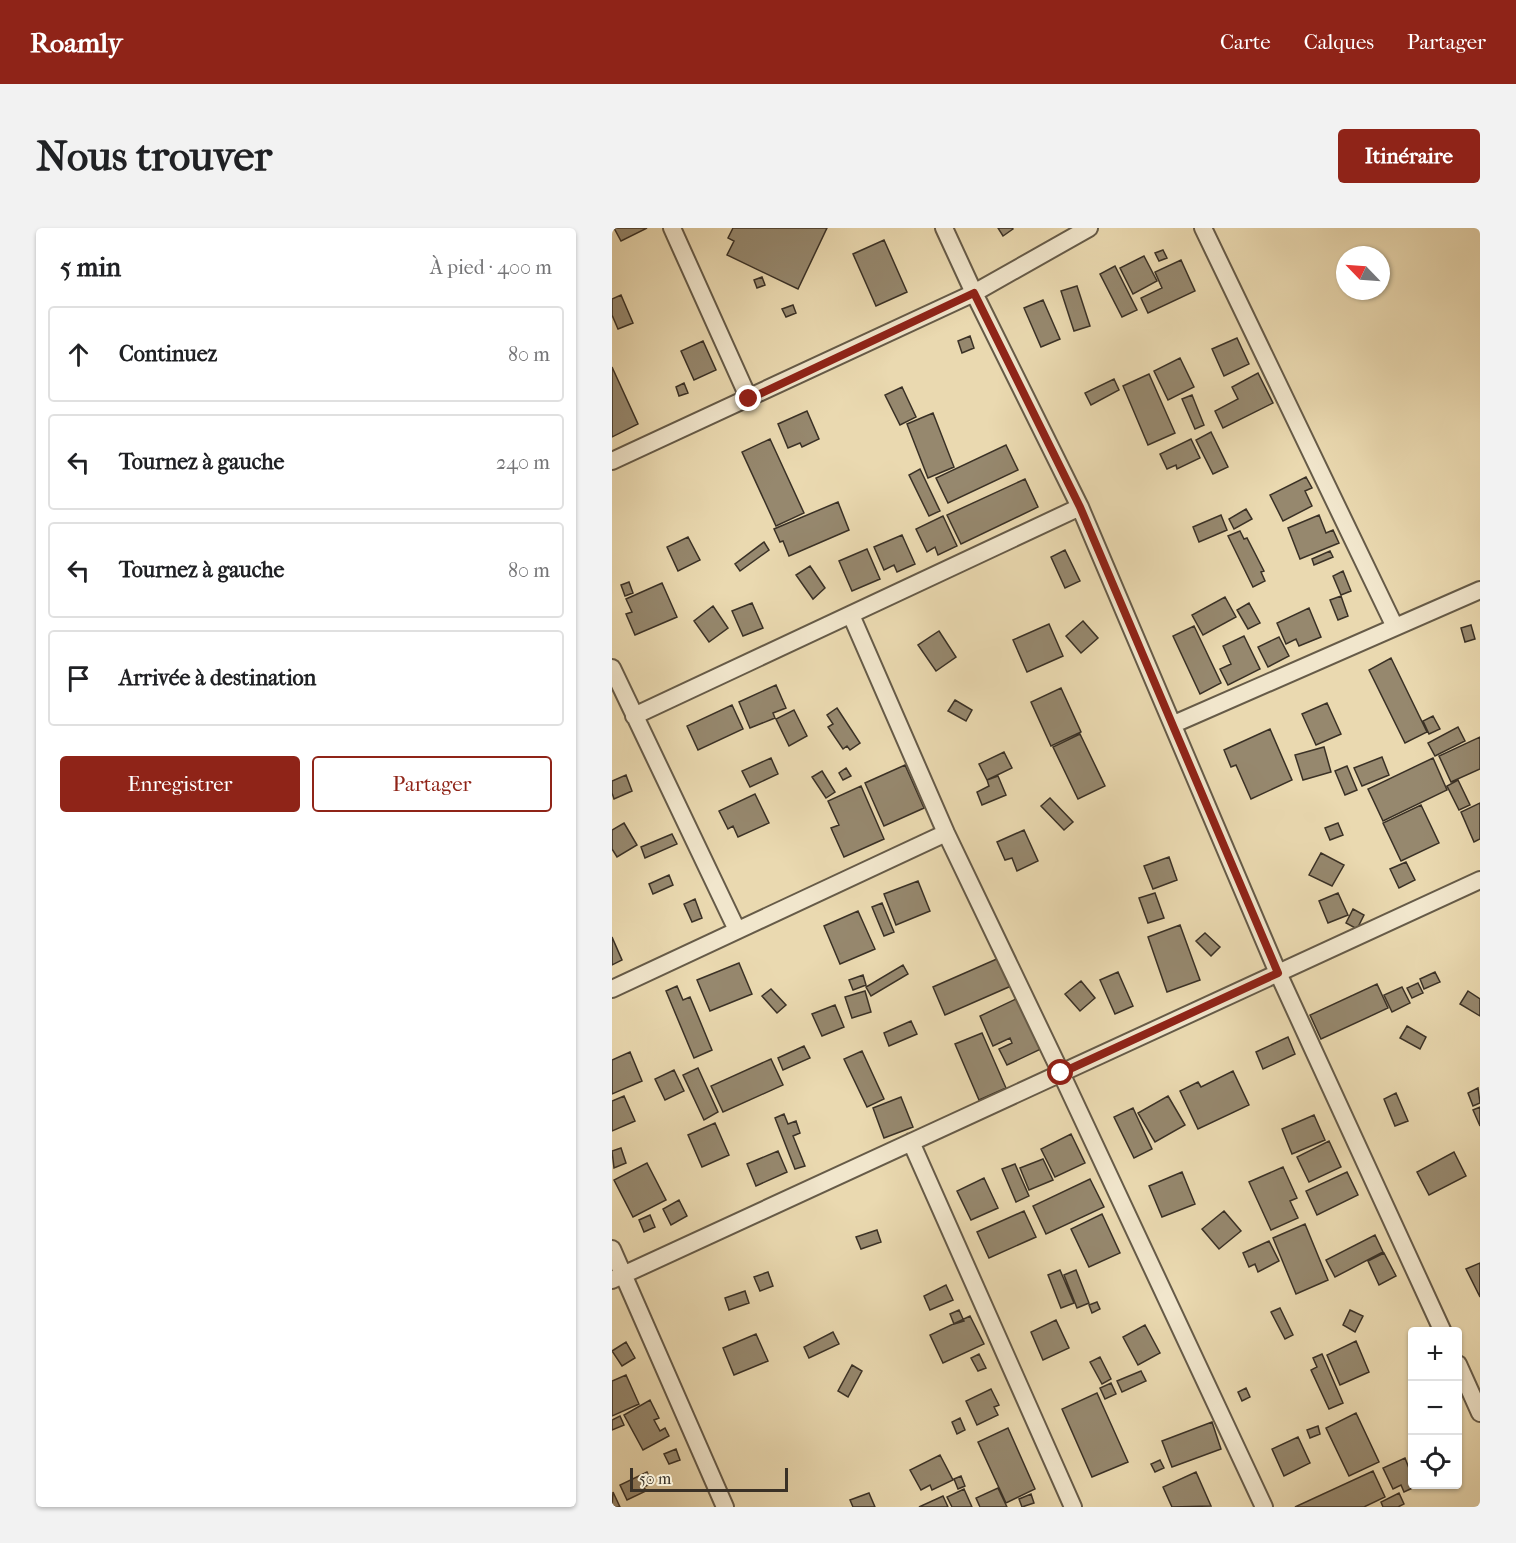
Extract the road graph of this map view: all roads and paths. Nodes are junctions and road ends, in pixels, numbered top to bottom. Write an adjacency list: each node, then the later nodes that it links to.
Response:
1 (672, 228): 6 (street)
2 (944, 228): 5 (street)
3 (1089, 228): 5 (street)
4 (1203, 228): 11 (street)
5 (974, 293): 6 (street); 8 (street)
6 (749, 399): 7 (street)
7 (612, 461)
8 (1080, 507): 10 (street); 14 (street)
9 (1480, 590): 11 (street)
10 (851, 615): 13 (street); 15 (street)
11 (1395, 627): 14 (street)
12 (612, 668): 13 (street)
13 (634, 716): 17 (street)
14 (1174, 724): 18 (street)
15 (946, 833): 17 (street); 20 (street)
16 (1480, 880): 18 (street)
17 (737, 930): 19 (street)
18 (1278, 973): 20 (street); 24 (street)
19 (612, 988)
20 (1061, 1073): 21 (street); 29 (street)
21 (911, 1142): 23 (street); 28 (street)
22 (612, 1249): 23 (street)
23 (618, 1277): 27 (street)
24 (1441, 1327)
25 (1462, 1373): 26 (street)
26 (1480, 1413)
27 (725, 1507)
28 (1073, 1507)
29 (1264, 1507)

